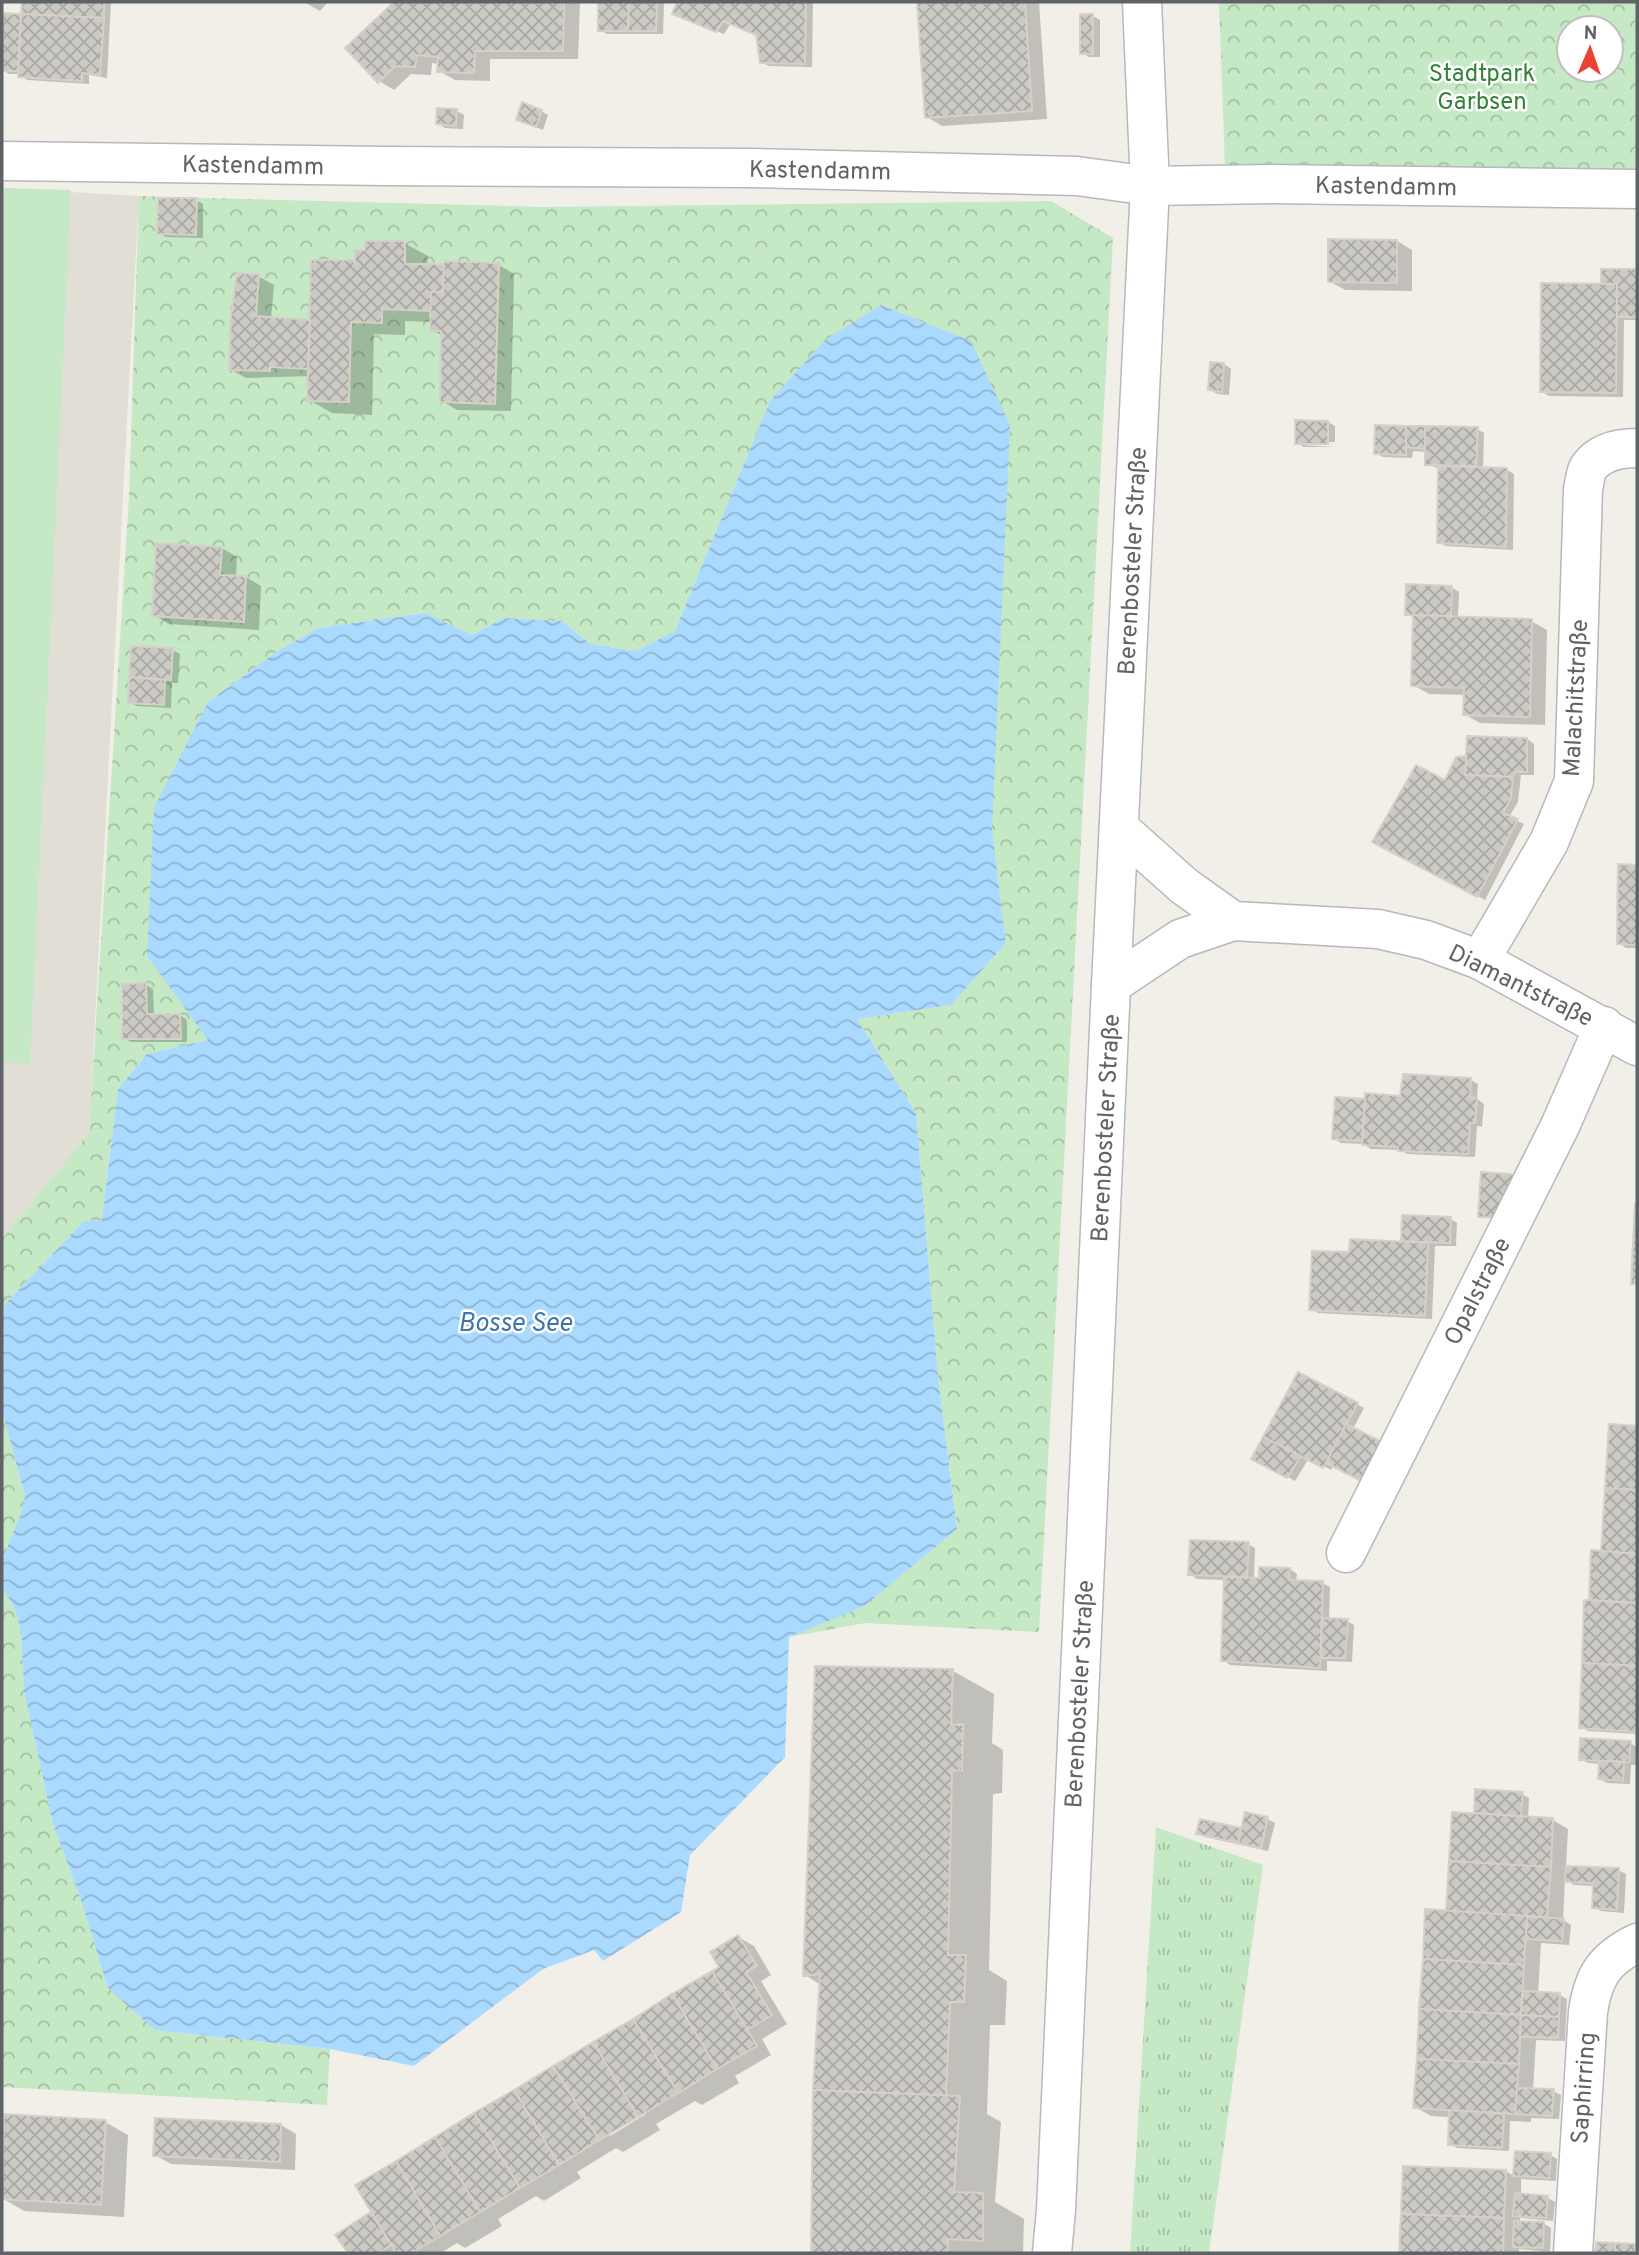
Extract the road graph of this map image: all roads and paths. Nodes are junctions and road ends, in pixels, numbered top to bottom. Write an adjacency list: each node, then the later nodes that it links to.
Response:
1 (1142, 2): 3 (street, Berenbosteler Straße)
2 (2, 160): 3 (street, Kastendamm)
3 (1150, 186): 4 (street, Kastendamm); 6 (street, Berenbosteler Straße)
4 (1637, 189)
5 (1637, 448): 8 (street, Malachitstraße)
6 (1119, 828): 7 (street); 9 (street, Berenbosteler Straße)
7 (1233, 921): 8 (street, Diamantstraße); 9 (street, Diamantstraße)
8 (1480, 960): 10 (street, Diamantstraße)
9 (1111, 985): 14 (street, Berenbosteler Straße)
10 (1604, 1026): 11 (street, Diamantstraße); 12 (street, Opalstraße)
11 (1637, 1046)
12 (1346, 1553)
13 (1637, 1943): 15 (street, Saphirring)
14 (1052, 2253)
15 (1573, 2253)

